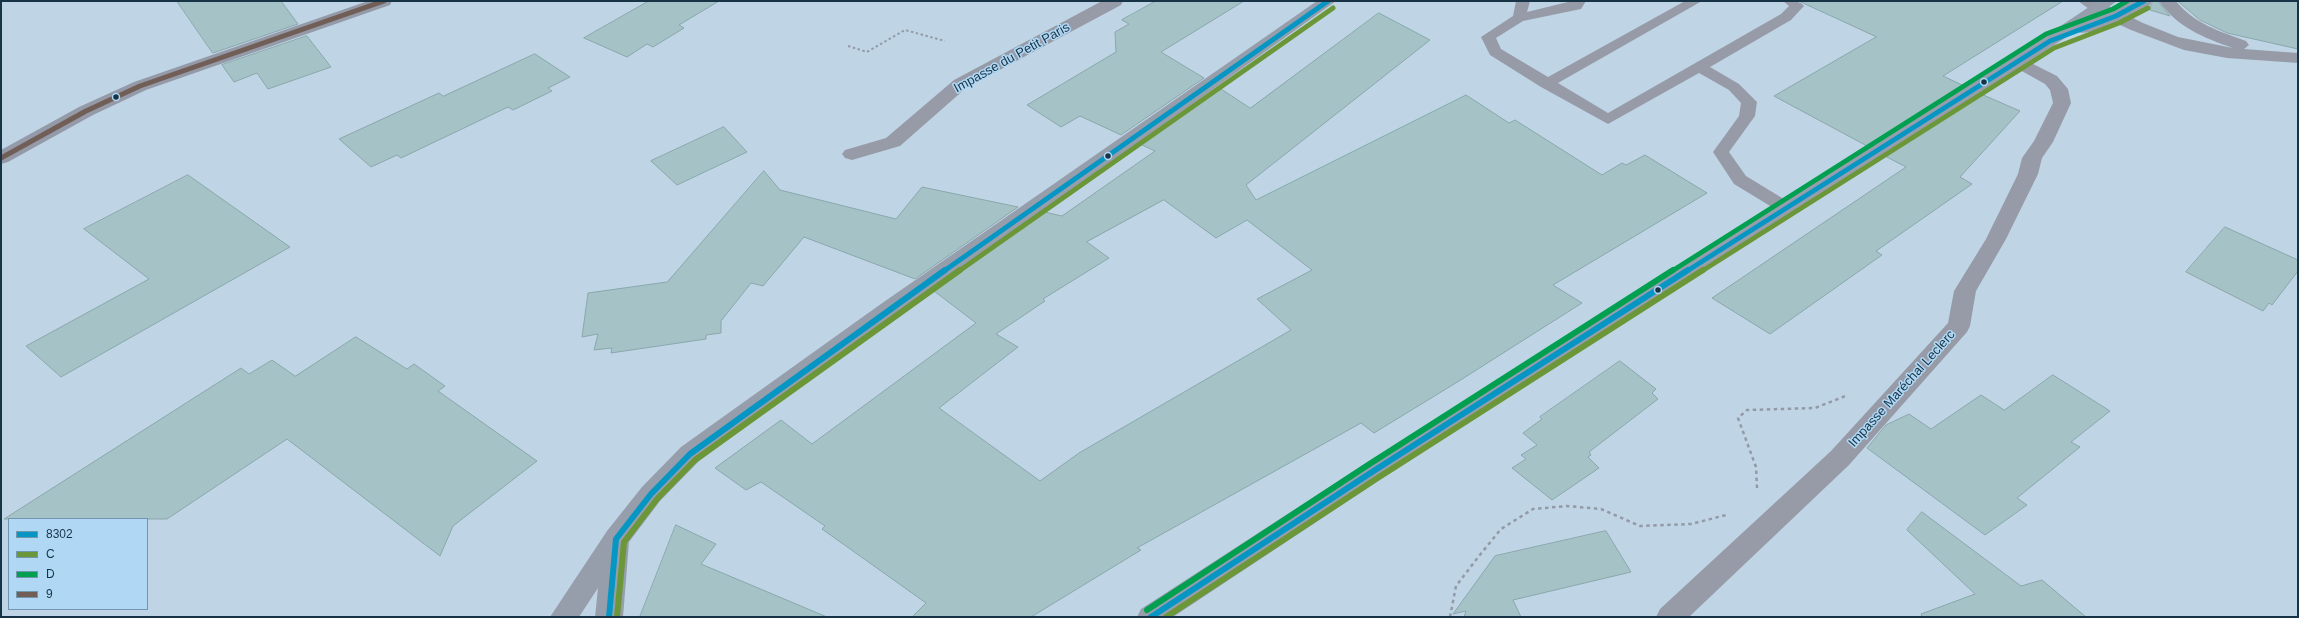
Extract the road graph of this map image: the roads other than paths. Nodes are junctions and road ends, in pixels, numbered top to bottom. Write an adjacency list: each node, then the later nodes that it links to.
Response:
1 (384, 1): 20 (main road)
2 (1115, 1): 19 (street, Impasse du Petit Paris)
3 (1328, 1): 22 (main road)
4 (1522, 1): 12 (lane)
5 (1579, 1): 12 (lane)
6 (1695, 1): 18 (lane)
7 (1790, 1): 17 (lane)
8 (2144, 1): 11 (main road)
9 (2167, 1): 14 (street)
10 (2098, 3): 11 (street); 13 (main road)
11 (2116, 16): 13 (main road); 14 (street)
12 (1519, 18): 18 (lane)
13 (2050, 42): 16 (main road)
14 (2278, 55): 15 (street)
15 (2298, 58)
16 (2017, 61): 21 (main road); 26 (street, Impasse Maréchal Leclerc)
17 (1700, 67): 18 (lane); 21 (lane)
18 (1546, 84)
19 (852, 154)
20 (1, 158)
21 (1786, 208): 25 (main road)
22 (616, 539): 23 (main road); 24 (main road)
23 (564, 617)
24 (609, 617)
25 (1151, 617)
26 (1670, 617)

